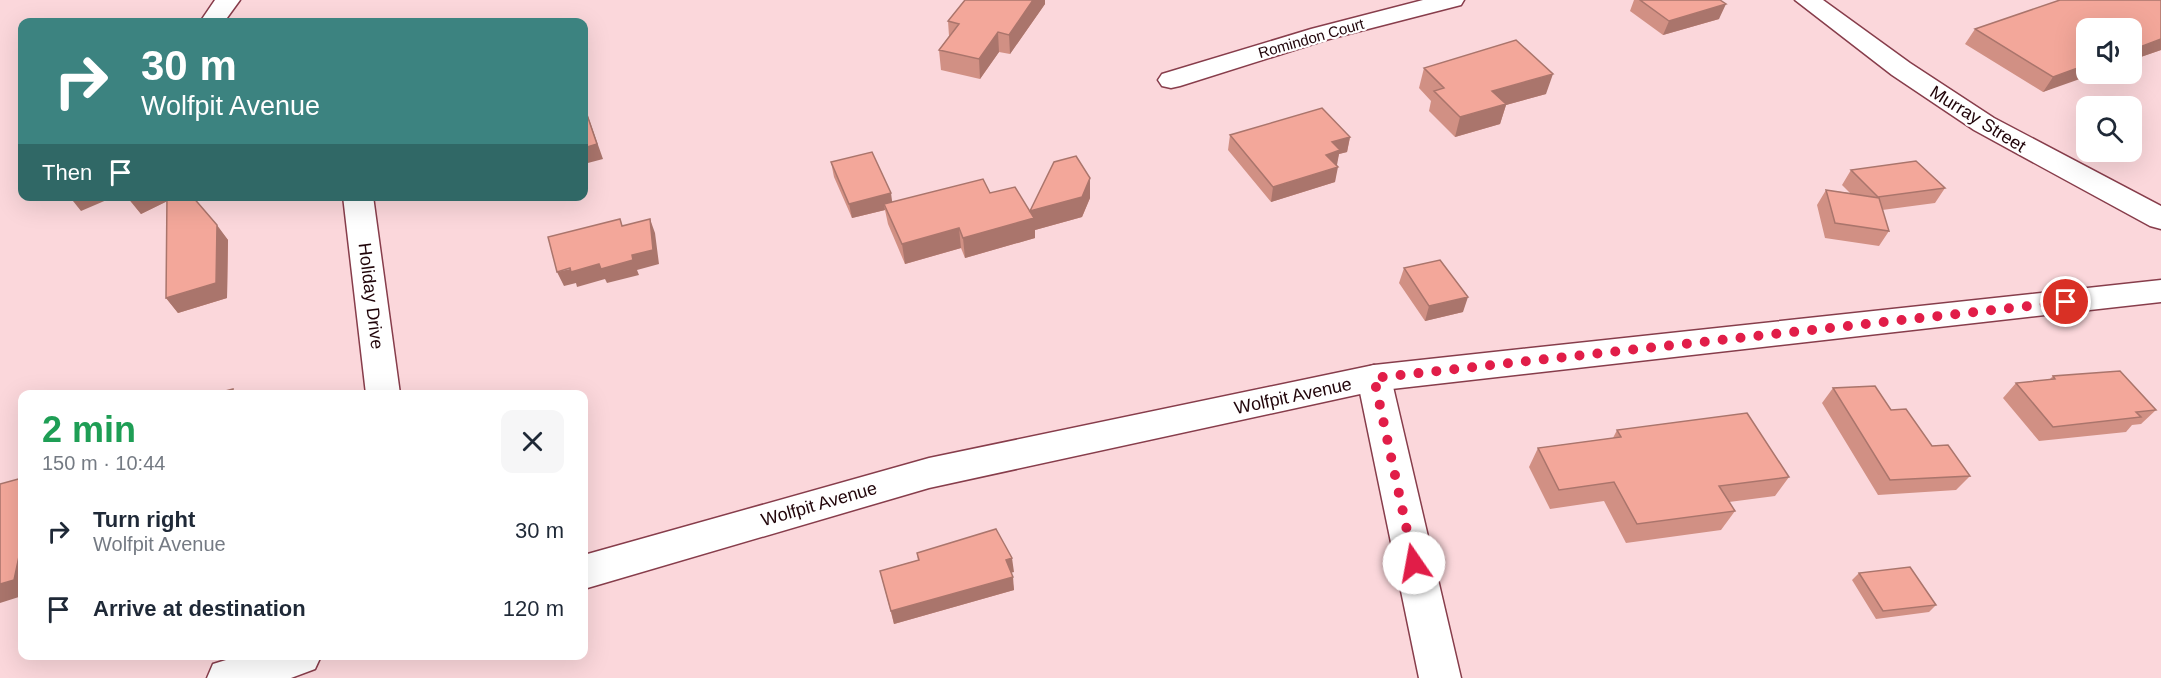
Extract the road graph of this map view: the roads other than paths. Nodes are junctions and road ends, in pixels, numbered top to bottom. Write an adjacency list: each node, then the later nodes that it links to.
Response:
1 (228, 0): 4 (street)
2 (1452, 0): 5 (street, Romindon Court)
3 (1814, 1): 7 (street, Murray Street)
4 (215, 18)
5 (1171, 80)
6 (359, 201): 10 (street, Holiday Drive)
7 (2161, 219)
8 (2161, 291): 9 (street, Wolfpit Avenue)
9 (1374, 378): 11 (street, Wolfpit Avenue); 14 (street)
10 (382, 390)
11 (588, 571)
12 (288, 660): 13 (street)
13 (228, 678)
14 (1440, 678)

